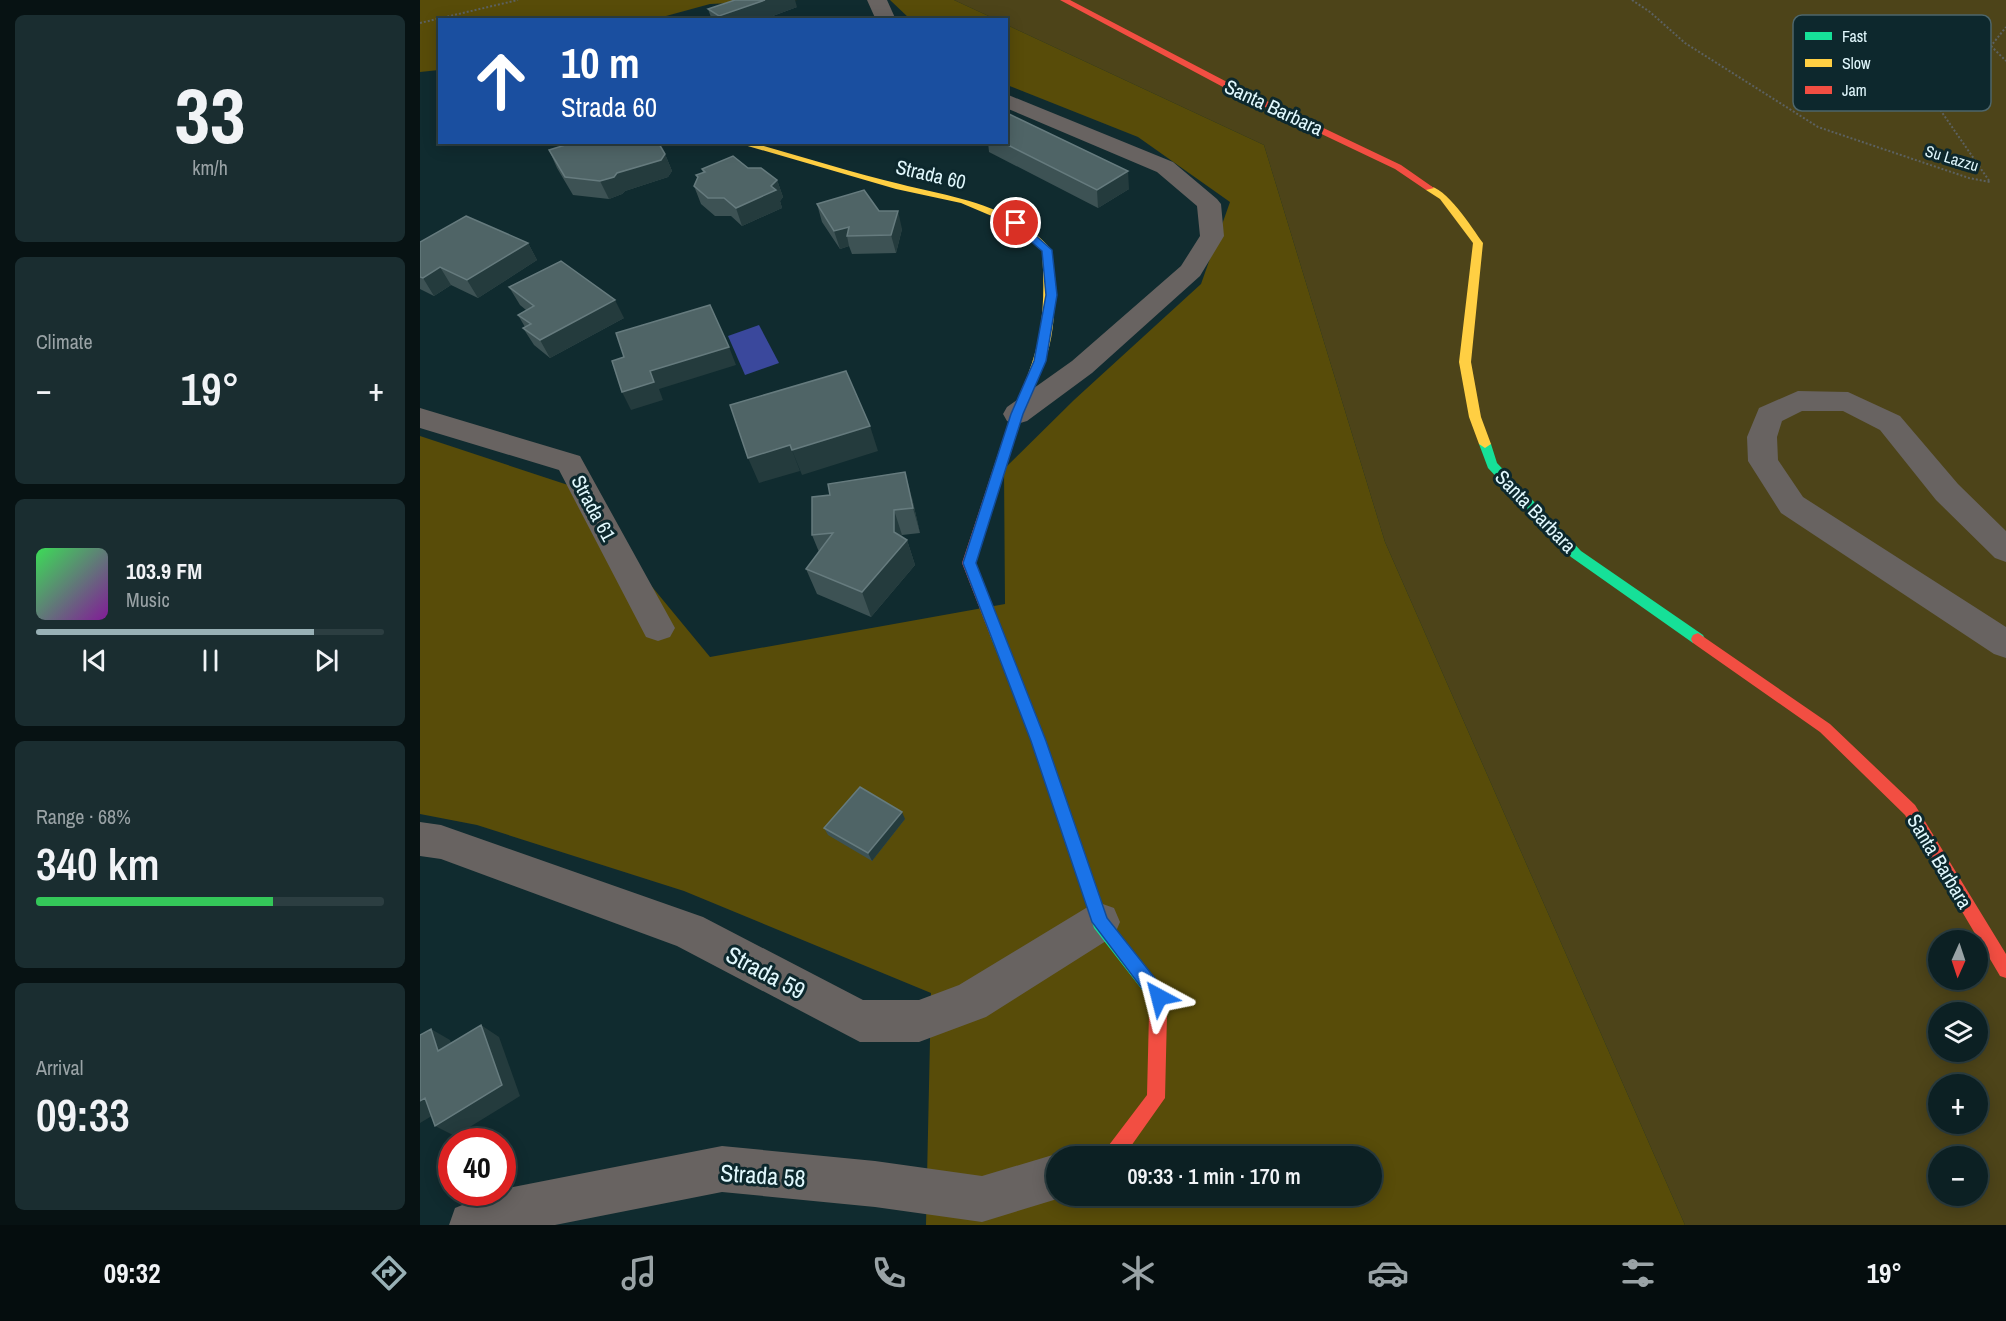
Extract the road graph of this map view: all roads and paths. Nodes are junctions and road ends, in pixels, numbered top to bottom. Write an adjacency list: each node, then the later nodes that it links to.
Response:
1 (518, 0): 5 (path)
2 (877, 0): 6 (street)
3 (1064, 0): 22 (street, Santa Barbara)
4 (1632, 0): 13 (path, Su Lazzu)
5 (441, 18)
6 (885, 18)
7 (438, 19): 8 (path)
8 (420, 23)
9 (2006, 27): 10 (path)
10 (1991, 46): 11 (path)
11 (2006, 62)
12 (1008, 101): 15 (street)
13 (1941, 111)
14 (745, 144): 15 (street, Strada 60)
15 (1017, 414): 21 (street, Strada 60)
16 (420, 418): 18 (street, Strada 61)
17 (2006, 550): 19 (street)
18 (658, 628)
19 (2006, 644)
20 (420, 839): 21 (street, Strada 59)
21 (1100, 922): 23 (street)
22 (2006, 970)
23 (1120, 1146)
24 (1046, 1180): 25 (street, Strada 58)
25 (472, 1225)

